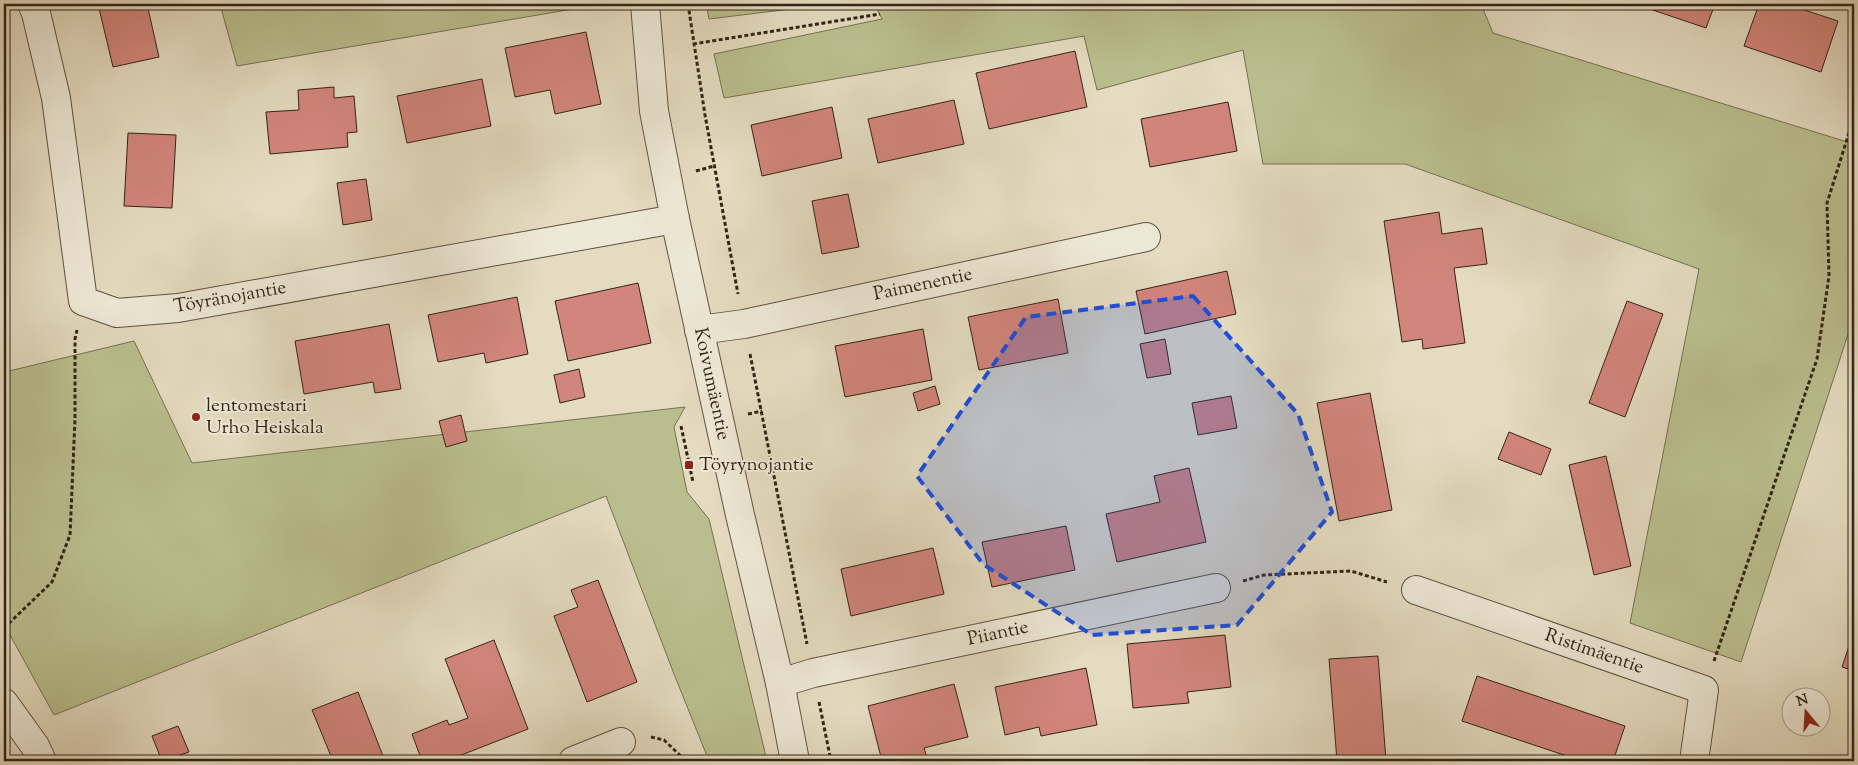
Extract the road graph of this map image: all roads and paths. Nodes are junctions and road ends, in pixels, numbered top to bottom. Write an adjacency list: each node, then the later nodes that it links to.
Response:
1 (32, 4): 9 (street)
2 (645, 4): 7 (street, Koivumäentie)
3 (688, 4): 5 (path)
4 (880, 14): 5 (path)
5 (693, 44): 10 (path)
6 (1854, 117): 19 (path)
7 (675, 219): 9 (street, Töyränojantie); 11 (street, Koivumäentie)
8 (1146, 237): 10 (street, Paimenentie)
9 (83, 301): 16 (path)
10 (744, 324): 11 (street, Paimenentie); 17 (path)
11 (699, 330): 18 (street, Koivumäentie)
12 (681, 426): 13 (path)
13 (693, 482)
14 (1216, 588): 15 (path); 17 (street, Piiantie)
15 (1416, 590): 19 (street, Ristimäentie)
16 (4, 628)
17 (813, 673): 18 (street, Piiantie); 26 (path)
18 (780, 683): 25 (street, Koivumäentie)
19 (1704, 690): 27 (street)
20 (4, 703): 22 (street)
21 (622, 742): 23 (street); 24 (path)
22 (42, 761)
23 (573, 761)
24 (686, 761)
25 (795, 761)
26 (831, 761)
27 (1694, 761)

